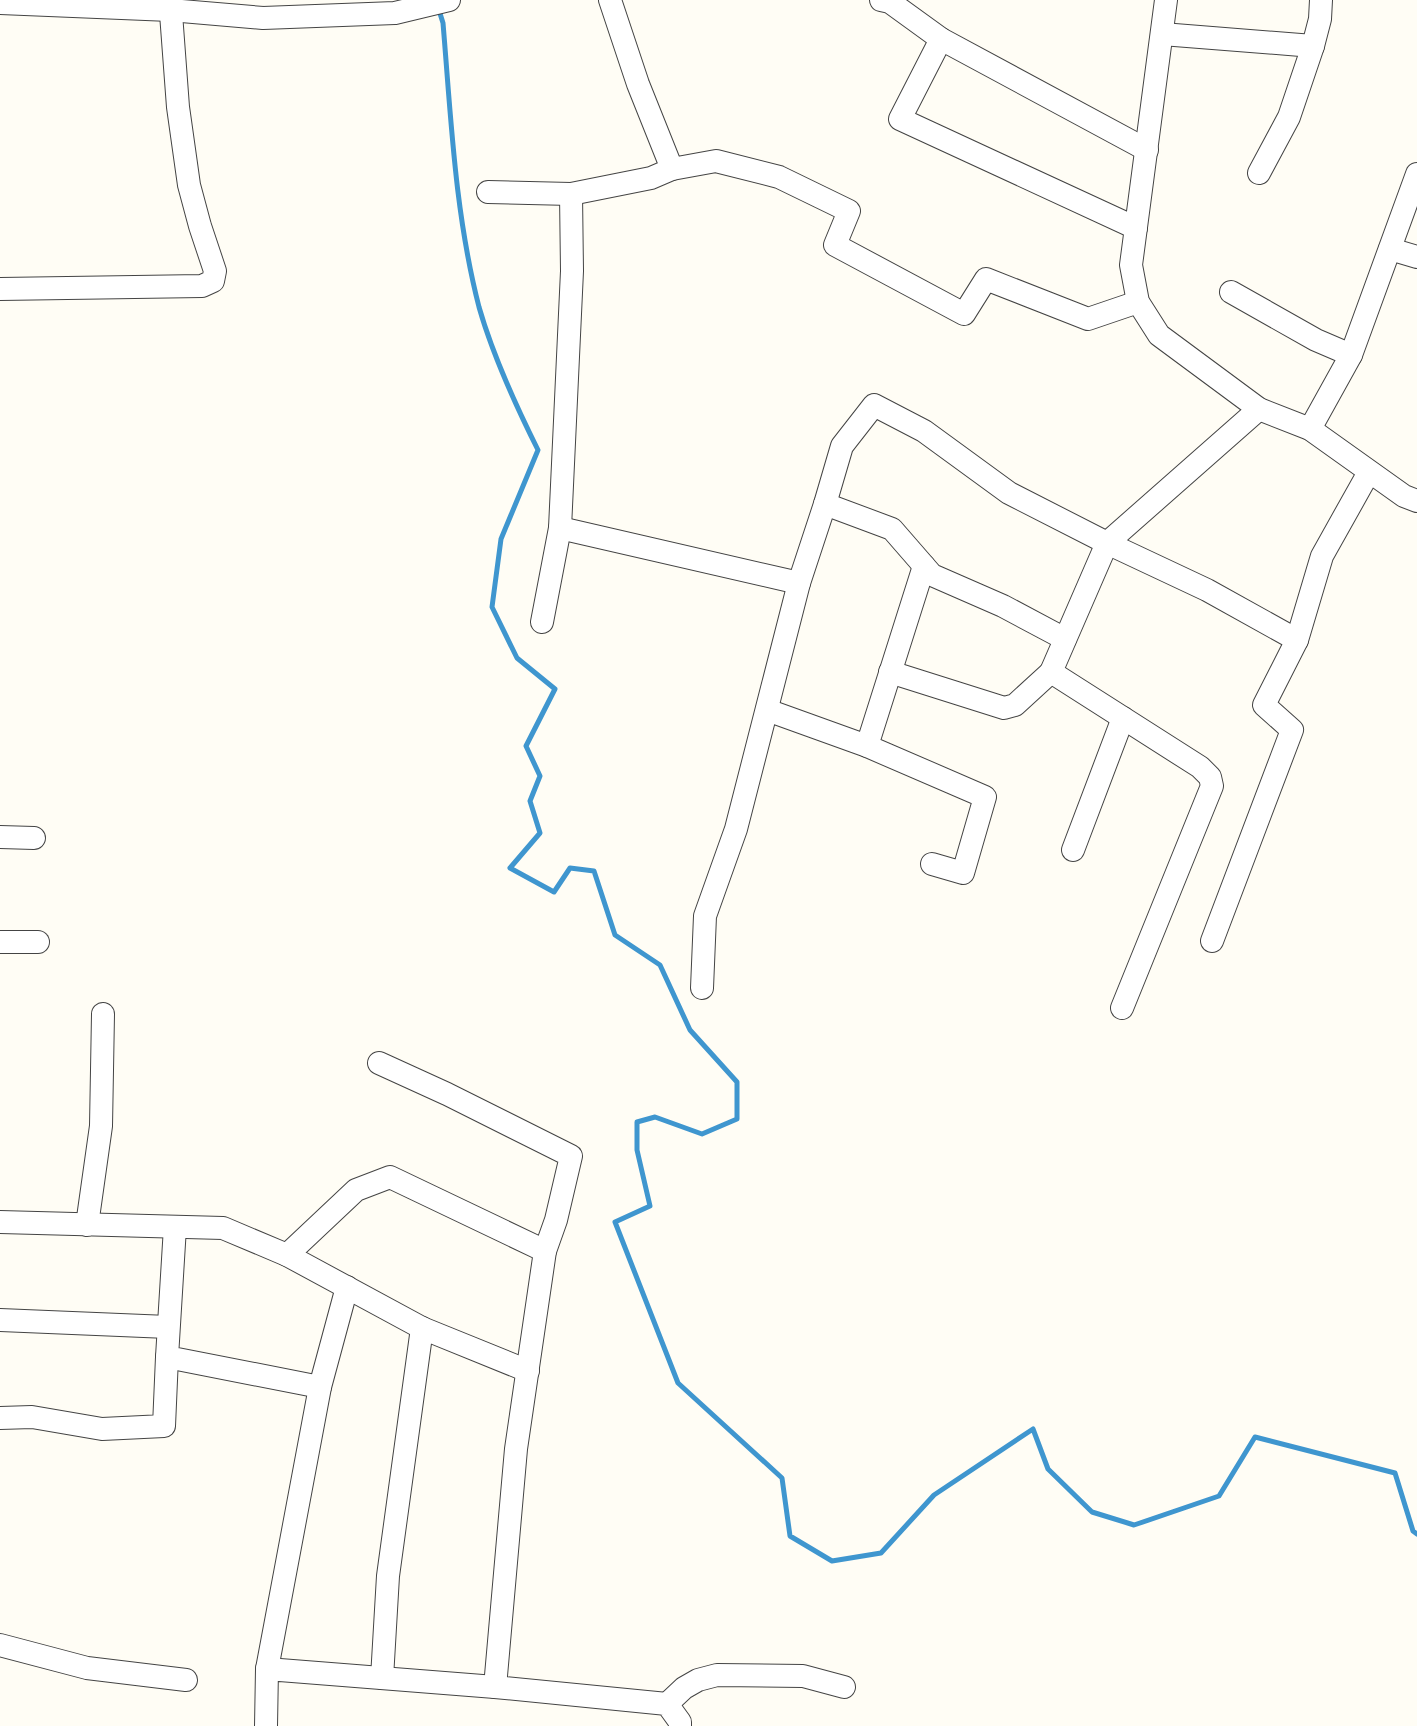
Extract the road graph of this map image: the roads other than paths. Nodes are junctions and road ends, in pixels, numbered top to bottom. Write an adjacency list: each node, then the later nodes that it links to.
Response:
1 (448, 0): 7 (street)
2 (610, 0): 12 (street)
3 (882, 0): 9 (street)
4 (1166, 0): 8 (street)
5 (1321, 0): 10 (street)
6 (0, 3): 7 (street)
7 (170, 5): 20 (street)
8 (1162, 34): 10 (street); 11 (street)
9 (941, 39): 11 (street); 17 (street)
10 (1313, 46): 13 (street)
11 (1147, 150): 17 (street)
12 (672, 169): 16 (street); 22 (street)
13 (1259, 173)
14 (1417, 174): 18 (street)
15 (488, 192): 16 (street)
16 (571, 194): 29 (street)
17 (1136, 228): 22 (street)
18 (1390, 249): 19 (street); 23 (street)
19 (1417, 257)
20 (0, 289)
21 (1231, 292): 23 (street)
22 (1138, 302): 24 (street)
23 (1351, 355): 25 (street)
24 (1259, 409): 25 (street); 30 (street)
25 (1310, 429): 26 (street)
26 (1370, 472): 27 (street); 35 (street)
27 (1417, 501)
28 (825, 504): 30 (street); 31 (street); 32 (street)
29 (560, 528): 32 (street); 33 (street)
30 (1107, 543): 34 (street); 35 (street)
31 (924, 566): 34 (street); 36 (street)
32 (799, 583): 38 (street)
33 (542, 622)
34 (1065, 639): 37 (street)
35 (1297, 640): 45 (street)
36 (890, 672): 37 (street); 40 (street)
37 (1051, 672): 39 (street)
38 (767, 711): 40 (street); 48 (street)
39 (1123, 717): 43 (street); 49 (street)
40 (867, 746): 44 (street)
41 (0, 837): 42 (street)
42 (34, 838)
43 (1073, 850)
44 (932, 864)
45 (1212, 941)
46 (0, 942): 47 (street)
47 (38, 942)
48 (702, 988)
49 (1122, 1008)
50 (103, 1014): 53 (street)
51 (379, 1063): 55 (street)
52 (0, 1222): 53 (street)
53 (87, 1225): 54 (street)
54 (175, 1227): 56 (street); 59 (street)
55 (545, 1251): 56 (street); 62 (street)
56 (287, 1255): 57 (street)
57 (347, 1287): 60 (street); 63 (street)
58 (0, 1320): 59 (street)
59 (168, 1327): 61 (street)
60 (422, 1328): 62 (street); 67 (street)
61 (166, 1357): 63 (street); 64 (street)
62 (528, 1371): 70 (street)
63 (320, 1387): 66 (street)
64 (0, 1418)
65 (0, 1645): 68 (street)
66 (267, 1669): 67 (street); 72 (street)
67 (382, 1678): 70 (street)
68 (186, 1680)
69 (844, 1686): 71 (street)
70 (495, 1687): 71 (street)
71 (667, 1704): 73 (street)
72 (266, 1726)
73 (680, 1726)

